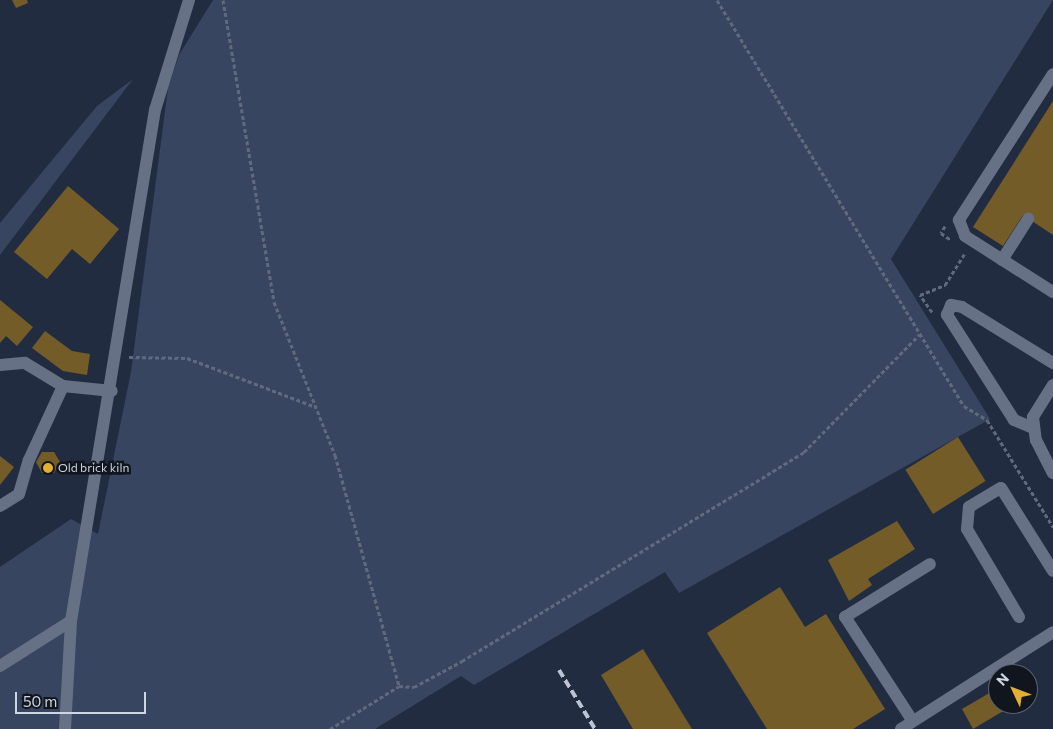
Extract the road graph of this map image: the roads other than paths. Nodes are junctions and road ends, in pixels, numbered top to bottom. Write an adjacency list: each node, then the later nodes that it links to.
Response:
1 (190, 0): 10 (lane)
2 (1053, 74): 4 (lane)
3 (1028, 219): 4 (lane)
4 (1002, 260): 5 (lane)
5 (1053, 292)
6 (1053, 363): 11 (lane)
7 (0, 365): 9 (lane)
8 (1053, 385): 11 (lane)
9 (63, 386): 10 (lane); 13 (lane)
10 (112, 391): 17 (lane)
11 (1034, 428): 12 (lane)
12 (1053, 474)
13 (0, 506)
14 (930, 564): 20 (lane)
15 (1053, 571): 16 (lane)
16 (1019, 616)
17 (71, 621): 19 (lane); 21 (lane)
18 (1053, 632): 20 (lane)
19 (0, 666)
20 (912, 720): 22 (lane)
21 (65, 729)
22 (901, 729)

